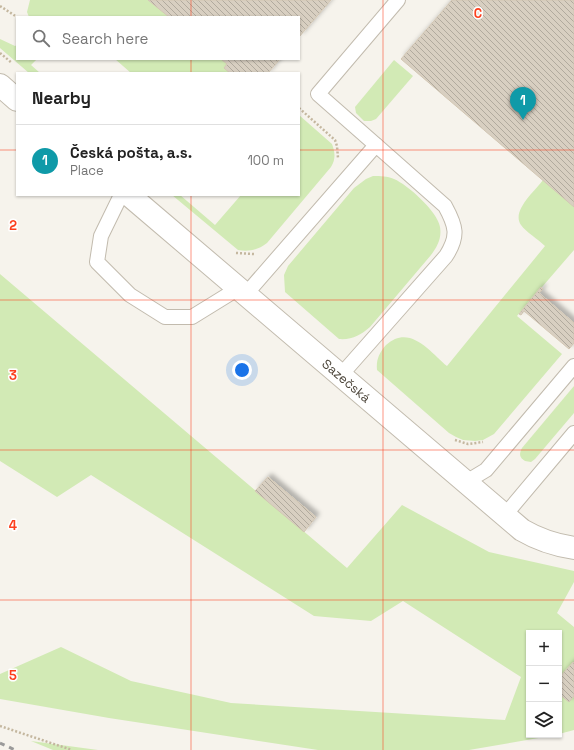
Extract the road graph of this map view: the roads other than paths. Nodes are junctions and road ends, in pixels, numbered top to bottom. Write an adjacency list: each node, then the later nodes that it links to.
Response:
1 (398, 0): 4 (lane)
2 (0, 85): 3 (street)
3 (16, 99)
4 (376, 145): 7 (lane); 9 (lane)
5 (121, 196): 7 (lane)
6 (130, 196): 7 (street, Sazečská)
7 (242, 291): 9 (street, Sazečská)
8 (574, 366): 11 (lane)
9 (341, 375): 11 (street, Sazečská)
10 (574, 433): 12 (lane)
11 (466, 482): 12 (street, Sazečská)
12 (505, 515): 13 (street, Sazečská)
13 (574, 548)

